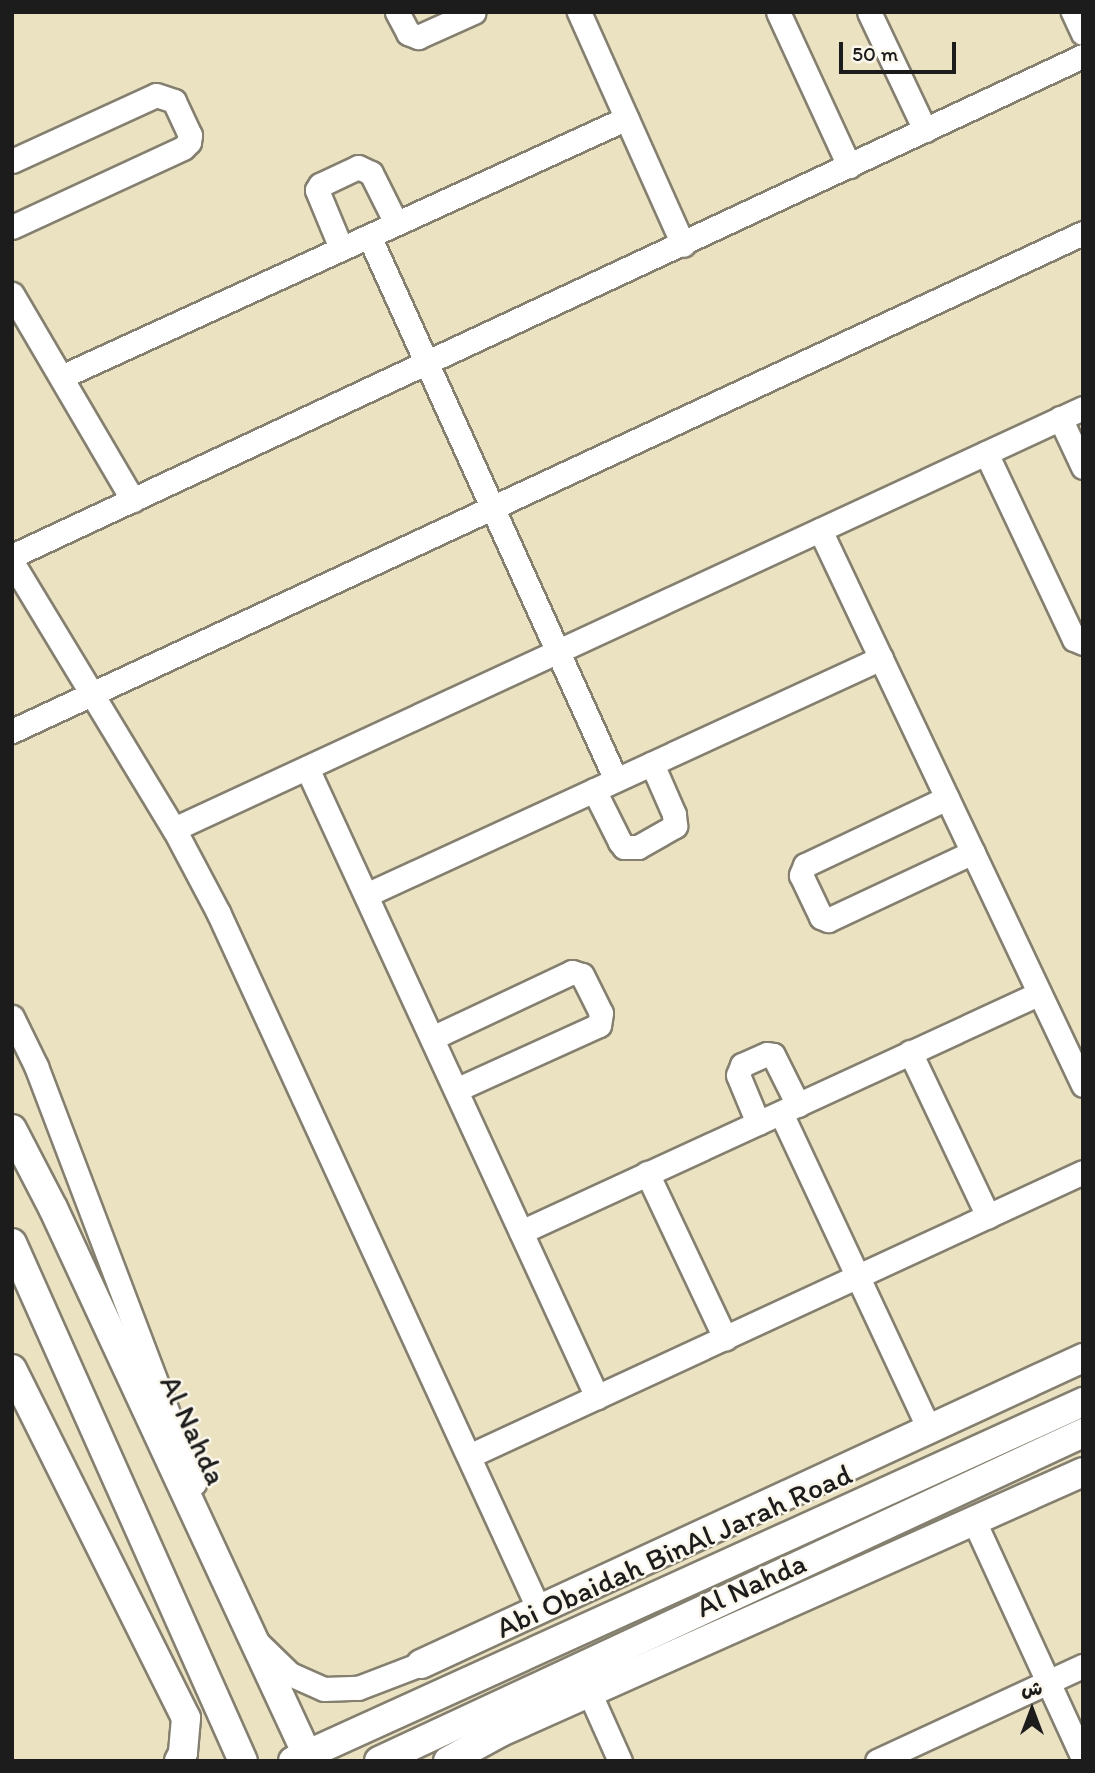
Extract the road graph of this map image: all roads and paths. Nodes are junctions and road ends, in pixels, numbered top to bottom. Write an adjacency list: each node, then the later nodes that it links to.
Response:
1 (397, 12): 2 (street)
2 (474, 12)
3 (579, 12): 9 (street)
4 (778, 12): 12 (street)
5 (869, 12): 10 (street)
6 (1073, 12): 7 (street)
7 (1083, 33)
8 (1083, 57): 10 (street)
9 (627, 118): 13 (street); 17 (street)
10 (925, 131): 12 (street)
11 (12, 161): 14 (street)
12 (849, 166): 17 (street)
13 (397, 223): 16 (street); 18 (street)
14 (12, 228)
15 (1083, 233): 27 (street)
16 (369, 236): 18 (street); 20 (street)
17 (684, 244): 20 (street)
18 (341, 248): 21 (street)
19 (12, 294): 21 (street)
20 (427, 364): 26 (street); 27 (street)
21 (61, 377): 26 (street)
22 (1083, 408): 23 (street)
23 (1060, 418): 24 (street); 25 (street)
24 (986, 453): 28 (street); 31 (street)
25 (1083, 467)
26 (133, 500): 29 (street)
27 (492, 508): 32 (street); 34 (street)
28 (820, 530): 32 (street); 33 (street)
29 (12, 556)
30 (12, 562): 34 (street)
31 (1083, 643)
32 (558, 652): 37 (street); 38 (street)
33 (881, 658): 36 (street); 40 (street)
34 (91, 694): 35 (street); 41 (street)
35 (12, 731)
36 (652, 764): 38 (street); 39 (street)
37 (307, 768): 41 (street); 43 (street)
38 (616, 780): 39 (street)
39 (594, 790): 43 (street)
40 (947, 798): 42 (street); 42 (street)
41 (174, 829): 66 (street)
42 (973, 852): 44 (street)
43 (366, 895): 46 (street)
44 (1038, 994): 47 (street); 48 (street)
45 (12, 1017): 73 (street)
46 (432, 1038): 49 (street); 49 (street)
47 (910, 1052): 50 (street); 55 (street)
48 (1083, 1085)
49 (456, 1090): 56 (street)
50 (790, 1109): 51 (street); 51 (street); 58 (street)
51 (758, 1123): 54 (street)
52 (12, 1129): 73 (main road, Al Nahda)
53 (1083, 1172): 55 (street)
54 (647, 1173): 56 (street); 59 (street)
55 (988, 1216): 58 (street)
56 (521, 1232): 62 (street)
57 (12, 1243): 84 (main road)
58 (857, 1278): 59 (street); 64 (street)
59 (725, 1338): 62 (street)
60 (1083, 1358): 64 (main road)
61 (12, 1369): 83 (main road)
62 (597, 1397): 66 (street)
63 (1083, 1402): 71 (main road); 82 (main road, Abi Obaidah BinAl Jarah Road)
64 (929, 1429): 71 (main road)
65 (1083, 1433): 67 (main road, Abi Obaidah BinAl Jarah Road)
66 (468, 1457): 72 (street)
67 (1011, 1466): 70 (main road); 79 (main road, Abi Obaidah BinAl Jarah Road)
68 (1083, 1472): 69 (main road, Al Nahda)
69 (974, 1521): 70 (main road, Al Nahda); 76 (street)
70 (884, 1561): 77 (main road, Al Nahda)
71 (595, 1584): 72 (main road)
72 (539, 1610): 74 (main road)
73 (252, 1637): 74 (street); 82 (main road, Al Nahda)
74 (421, 1664)
75 (1083, 1666): 76 (street)
76 (1048, 1682): 80 (street); 81 (street)
77 (590, 1694): 78 (main road, Al Nahda); 87 (street)
78 (501, 1732): 79 (main road); 86 (main road, Al Nahda)
79 (435, 1734): 85 (main road, Abi Obaidah BinAl Jarah Road)
80 (919, 1752): 88 (street)
81 (1083, 1758)
82 (303, 1759)
83 (179, 1761)
84 (243, 1761)
85 (379, 1761)
86 (448, 1761)
87 (620, 1761)
88 (877, 1761)

